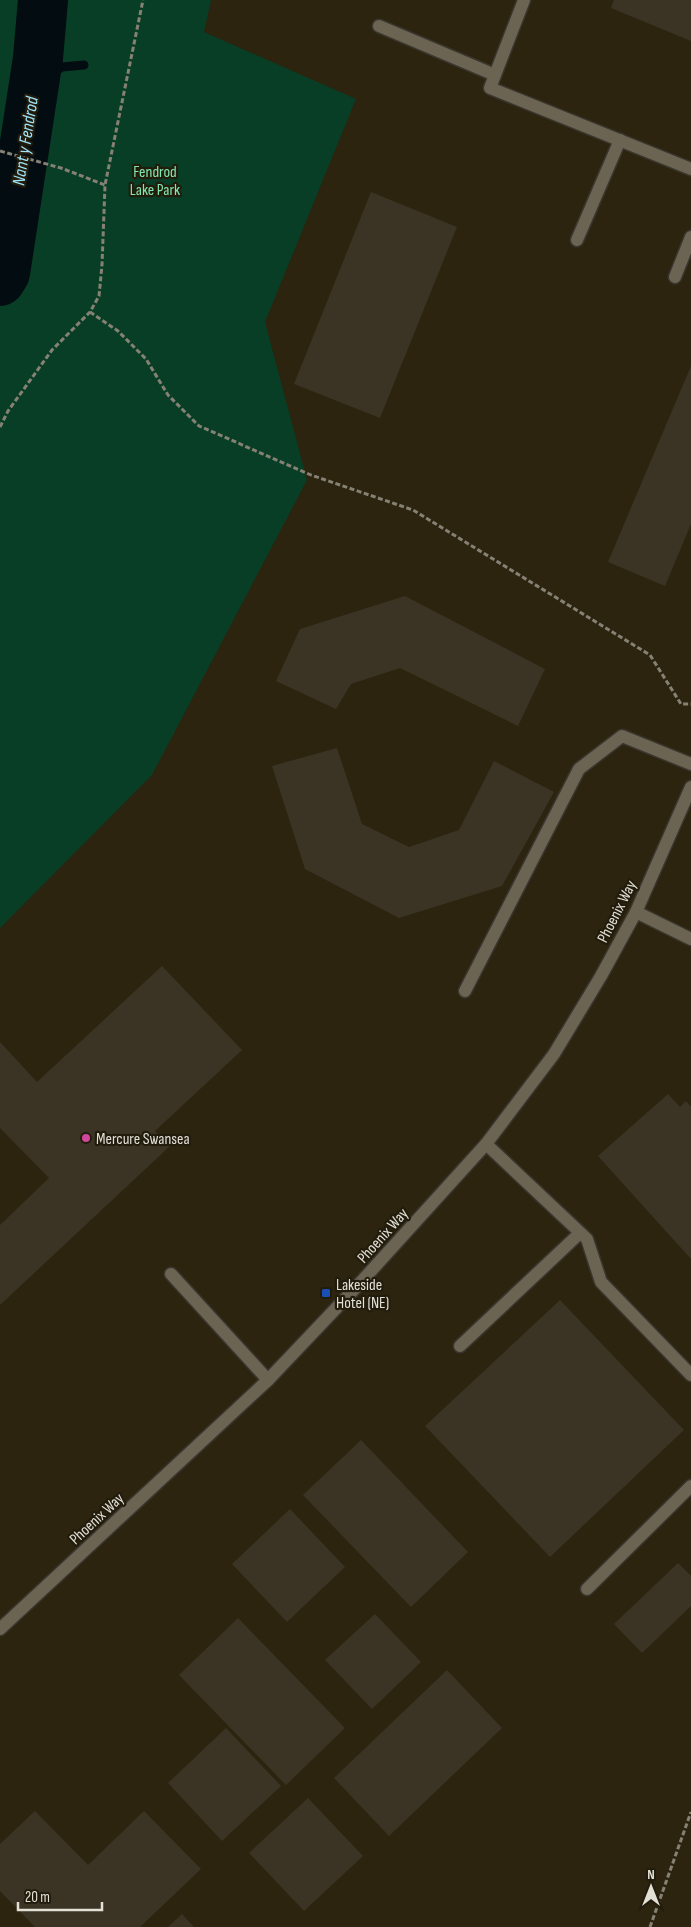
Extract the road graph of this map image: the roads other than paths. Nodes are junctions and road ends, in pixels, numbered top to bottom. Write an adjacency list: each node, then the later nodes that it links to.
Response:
1 (524, 0): 3 (street)
2 (379, 26): 3 (street)
3 (495, 75): 4 (street)
4 (620, 140): 5 (street); 7 (street)
5 (691, 169)
6 (691, 237): 8 (street)
7 (577, 240)
8 (675, 277)
9 (691, 764): 13 (street)
10 (691, 787): 11 (street, Phoenix Way)
11 (636, 912): 12 (street); 14 (street, Phoenix Way)
12 (691, 939)
13 (465, 991)
14 (486, 1144): 15 (street); 19 (street, Phoenix Way)
15 (580, 1233): 17 (street); 18 (street)
16 (171, 1274): 19 (street)
17 (460, 1346)
18 (691, 1375)
19 (268, 1380): 22 (street, Phoenix Way)
20 (691, 1486): 21 (street)
21 (587, 1589)
22 (0, 1629)

